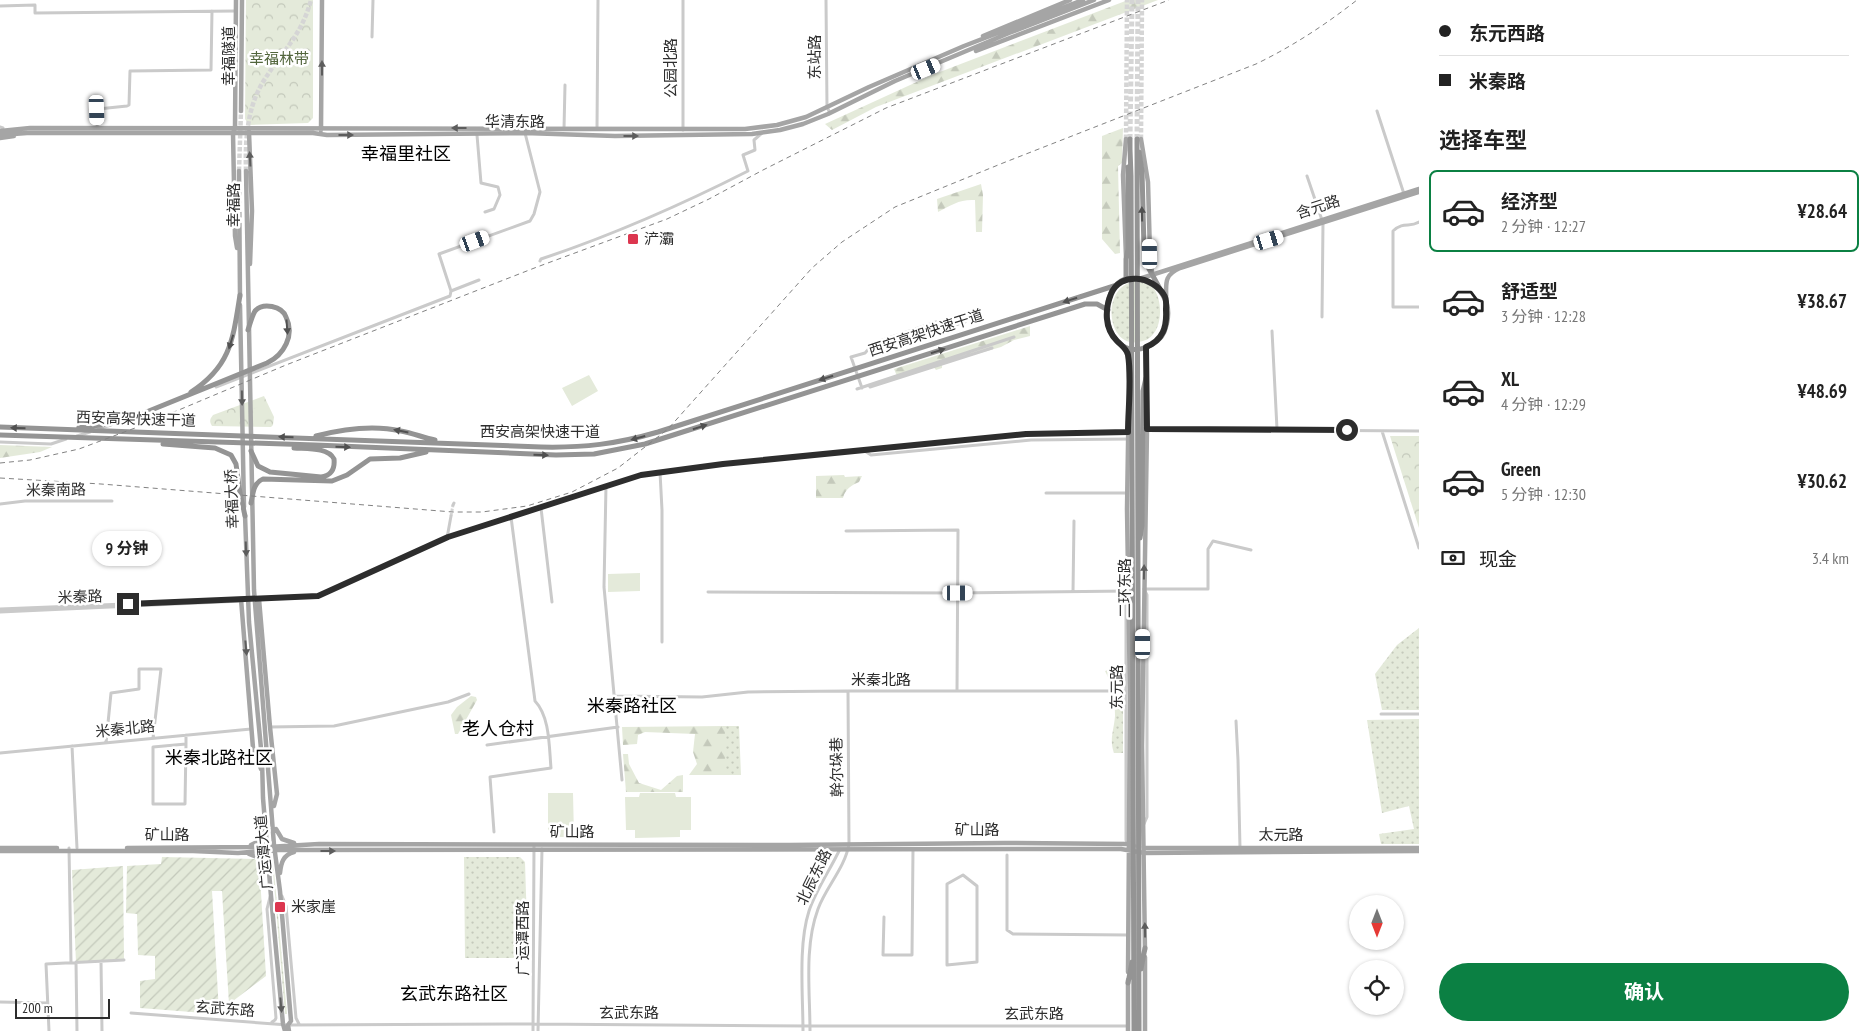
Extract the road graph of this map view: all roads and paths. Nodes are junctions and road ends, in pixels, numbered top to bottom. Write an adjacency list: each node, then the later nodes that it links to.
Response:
1 (236, 0): 16 (main road)
2 (242, 0): 23 (main road, 幸福隧道)
3 (322, 0): 27 (main road, one-way to 3)
4 (373, 0): 18 (street)
5 (598, 0): 31 (street)
6 (683, 0): 35 (street, 公园北路)
7 (826, 0): 22 (street, 东站路)
8 (1070, 0): 19 (main road)
9 (1084, 0): 14 (main road); 17 (main road)
10 (1093, 0): 13 (main road); 17 (main road)
11 (1109, 0): 13 (main road)
12 (0, 6): 15 (street)
13 (1094, 6): 14 (main road)
14 (1088, 8): 20 (main road)
15 (212, 11): 16 (street); 29 (street)
16 (236, 11): 26 (main road)
17 (1009, 31): 19 (main road, 华清东路); 20 (main road, 华清东路)
18 (372, 38)
19 (964, 46): 22 (main road, 华清东路)
20 (956, 57): 25 (main road, 华清东路)
21 (565, 85): 30 (street)
22 (827, 107): 25 (street, 东站路); 35 (main road, 华清东路)
23 (241, 111)
24 (1377, 112): 48 (street)
25 (830, 113): 36 (main road, 华清东路)
26 (236, 128): 29 (main road, 华清东路); 32 (main road, 华清东路); 33 (main road)
27 (321, 128): 30 (main road, 华清东路, one-way to 27); 32 (main road, 华清东路); 37 (main road)
28 (1, 129): 29 (main road, 华清东路)
29 (98, 129)
30 (564, 130): 31 (main road, 华清东路)
31 (597, 130): 35 (main road, 华清东路)
32 (249, 131): 33 (main road, 华清东路); 37 (main road, 华清东路); 64 (main road, one-way to 32)
33 (233, 133): 39 (main road, 华清东路); 52 (main road)
34 (525, 133): 35 (main road, 华清东路, one-way to 35); 38 (main road, 华清东路); 65 (street)
35 (683, 133): 36 (main road, 华清东路)
36 (762, 133): 56 (street)
37 (322, 134): 38 (main road, 华清东路, one-way to 38)
38 (477, 135): 49 (street)
39 (0, 136)
40 (1128, 139): 42 (highway); 55 (main road)
41 (1139, 139): 45 (highway); 54 (highway, one-way to 41); 57 (main road)
42 (1130, 149): 45 (highway); 55 (highway)
43 (239, 171): 52 (main road, 幸福路)
44 (246, 171): 53 (main road, 幸福路)
45 (1134, 176): 121 (highway, 二环东路)
46 (1307, 176): 50 (street)
47 (1419, 190): 48 (main road, 含元路); 50 (main road, 含元路)
48 (1404, 194): 50 (main road, 含元路)
49 (485, 212)
50 (1322, 221): 58 (main road, 含元路); 68 (main road, 含元路); 71 (street)
51 (1419, 222): 69 (street)
52 (237, 237): 67 (main road, 幸福大桥)
53 (246, 238): 64 (main road, 幸福大桥)
54 (1144, 249): 57 (main road); 59 (highway)
55 (1126, 259): 60 (highway)
56 (540, 261)
57 (1151, 262): 58 (main road); 59 (main road)
58 (1171, 267): 59 (main road, 含元路)
59 (1152, 275): 61 (main road, 含元路); 66 (highway)
60 (1126, 279): 61 (highway); 63 (highway)
61 (1140, 279): 66 (highway)
62 (479, 280): 65 (street)
63 (1117, 285): 70 (highway); 98 (highway, 西安高架快速干道, one-way to 98)
64 (248, 289): 73 (main road, 幸福大桥)
65 (451, 291): 81 (street)
66 (1163, 293): 68 (highway)
67 (240, 295): 84 (highway, one-way to 84); 113 (main road, 幸福大桥, one-way to 113)
68 (1166, 301): 77 (highway)
69 (1419, 307)
70 (1108, 310): 76 (highway); 101 (highway, 西安高架快速干道, one-way to 70)
71 (1322, 317)
72 (965, 322): 82 (street)
73 (248, 330): 84 (highway, one-way to 84); 103 (main road, 幸福大桥)
74 (1272, 331): 89 (street)
75 (1014, 337): 82 (street)
76 (1122, 345): 77 (highway); 80 (main road, 东元路)
77 (1146, 347): 79 (main road, 东元路)
78 (992, 348): 82 (street)
79 (1146, 378): 88 (main road, 东元路); 121 (highway)
80 (1129, 382): 92 (main road, 东元路); 121 (highway)
81 (216, 387)
82 (862, 388): 83 (street)
83 (857, 390)
84 (179, 400): 87 (highway)
85 (111, 426): 97 (street)
86 (0, 427): 87 (highway, 西安高架快速干道, one-way to 86)
87 (41, 428): 94 (highway, 西安高架快速干道, one-way to 87)
88 (1147, 429): 89 (street); 122 (main road, 东元路, one-way to 88)
89 (1277, 429): 90 (street)
90 (1382, 431): 91 (street); 119 (street)
91 (1419, 431)
92 (1128, 432): 95 (main road, 东元路); 100 (street, 米秦路)
93 (0, 435): 96 (highway, 西安高架快速干道)
94 (308, 437): 98 (highway, 西安高架快速干道); 98 (highway, one-way to 94)
95 (1128, 439): 104 (street, 米秦路); 108 (main road, 东元路)
96 (113, 440): 99 (highway, 西安高架快速干道); 113 (highway)
97 (0, 442)
98 (448, 443)
99 (264, 444): 101 (highway, 西安高架快速干道, one-way to 101); 103 (highway)
100 (896, 446): 102 (street, 米秦路); 104 (street)
101 (434, 450): 110 (highway)
102 (862, 450): 104 (street, 米秦路); 105 (street, 米秦路)
103 (250, 451): 110 (main road, 幸福大桥)
104 (896, 452)
105 (660, 472): 106 (street, 米秦路); 131 (street)
106 (606, 486): 112 (street, 米秦路); 137 (street)
107 (1046, 493): 108 (street)
108 (1127, 493): 123 (main road, 东元路)
109 (112, 501): 111 (street, 米秦南路)
110 (251, 503): 152 (main road, 幸福大桥)
111 (0, 504)
112 (541, 508): 115 (street, 米秦路); 129 (street)
113 (245, 516): 152 (main road, 幸福大桥, one-way to 152)
114 (451, 516): 118 (street)
115 (512, 517): 118 (street, 米秦路); 145 (street)
116 (1074, 521): 125 (street)
117 (846, 531): 126 (street)
118 (447, 538): 127 (street, 米秦路)
119 (1419, 548)
120 (1251, 550): 122 (street)
121 (1135, 557): 183 (highway, 二环东路)
122 (1144, 589): 132 (main road, 东元路)
123 (1129, 591): 125 (street); 135 (main road, 东元路)
124 (708, 592): 126 (street)
125 (1073, 592): 126 (street)
126 (958, 593): 134 (street)
127 (259, 599): 128 (street, 米秦路); 141 (main road)
128 (242, 600): 130 (street, 米秦路); 143 (main road, one-way to 143)
129 (552, 602)
130 (0, 610)
131 (662, 642)
132 (1145, 690): 135 (street, 米秦北路); 173 (main road, 东元路)
133 (848, 691): 134 (street, 米秦北路); 137 (street, 米秦北路); 160 (street, 幹尔垛巷)
134 (957, 691): 135 (street, 米秦北路)
135 (1128, 691): 164 (main road, 东元路)
136 (469, 694): 141 (street)
137 (615, 696): 142 (street)
138 (1381, 714): 139 (street)
139 (1419, 714)
140 (1236, 721): 169 (street)
141 (270, 727): 155 (main road)
142 (618, 727): 145 (street); 154 (street)
143 (252, 729): 144 (street, 米秦北路); 153 (main road)
144 (186, 735): 146 (street, 米秦北路); 148 (street)
145 (548, 736): 149 (street); 158 (street)
146 (153, 738): 147 (street, 米秦北路); 147 (street)
147 (106, 743): 150 (street, 米秦北路)
148 (186, 744): 148 (street)
149 (487, 745)
150 (72, 746): 151 (street, 米秦北路); 165 (street)
151 (0, 753)
152 (265, 759): 153 (main road, 广运潭大道); 155 (main road, 广运潭大道)
153 (263, 773): 157 (main road, 广运潭大道)
154 (622, 780)
155 (272, 809): 156 (main road, 广运潭大道)
156 (273, 818): 159 (main road); 166 (main road, 广运潭大道)
157 (266, 823): 161 (main road); 171 (main road, 广运潭大道)
158 (494, 832)
159 (307, 845): 162 (main road, 矿山路); 166 (main road, 矿山路)
160 (849, 846): 163 (main road, 矿山路); 164 (main road, 矿山路); 167 (main road, 矿山路); 168 (main road, 矿山路); 205 (street, 北辰东路)
161 (243, 847): 165 (main road, 矿山路); 171 (main road, 矿山路)
162 (534, 847): 163 (main road, 矿山路); 175 (main road, 矿山路, one-way to 162); 202 (street, 广运潭西路)
163 (542, 847): 167 (main road, 矿山路); 203 (street, 广运潭西路)
164 (1128, 847): 168 (main road, 矿山路); 173 (main road, 矿山路); 184 (main road, 东元路)
165 (77, 848): 170 (main road, 矿山路)
166 (275, 848): 171 (main road, 矿山路); 175 (main road, 矿山路); 178 (main road, 广运潭大道)
167 (841, 848): 204 (street, 北辰东路)
168 (913, 848): 182 (street)
169 (1240, 848): 173 (main road, 太元路); 174 (main road, 太元路)
170 (69, 849): 172 (main road, 矿山路); 176 (main road, 矿山路); 191 (street)
171 (268, 849): 176 (main road, 矿山路); 179 (main road, 广运潭大道)
172 (0, 850)
173 (1144, 850): 174 (main road, 太元路); 186 (main road, 东元路, one-way to 173)
174 (1419, 850)
175 (305, 851): 178 (main road)
176 (238, 853): 179 (main road)
177 (1007, 855): 184 (street)
178 (279, 879): 180 (main road, 广运潭大道)
179 (269, 881): 181 (main road, 广运潭大道)
180 (280, 891): 200 (main road, 广运潭大道); 201 (street)
181 (270, 896): 192 (main road, 广运潭大道); 194 (street)
182 (884, 918)
183 (1136, 919): 185 (highway); 195 (highway, 二环东路)
184 (1128, 935): 193 (main road, 东元路)
185 (1134, 947): 193 (highway); 215 (highway)
186 (1145, 948): 195 (highway); 217 (main road, 东元路)
187 (124, 960): 188 (street)
188 (101, 961): 189 (street); 209 (street)
189 (76, 962): 191 (street); 208 (street)
190 (977, 962): 190 (street)
191 (71, 963): 197 (street)
192 (278, 970): 194 (street); 200 (main road, 广运潭大道, one-way to 200)
193 (1128, 983): 206 (main road, 东元路)
194 (273, 985): 199 (street)
195 (1139, 985): 216 (highway, 二环东路)
196 (0, 1002): 197 (street)
197 (47, 1003): 207 (street)
198 (131, 1013): 199 (street, 玄武东路)
199 (266, 1023): 200 (street, 玄武东路)
200 (286, 1024): 201 (street, 玄武东路); 210 (main road, 广运潭大道)
201 (302, 1024): 202 (street, 玄武东路)
202 (533, 1024): 203 (street, 玄武东路); 211 (street, 广运潭西路)
203 (538, 1024): 204 (street, 玄武东路); 212 (street, 广运潭西路)
204 (803, 1026): 205 (street, 玄武东路); 213 (street, 北辰东路)
205 (810, 1026): 206 (street, 玄武东路); 214 (street, 北辰东路)
206 (1128, 1028)
207 (49, 1031)
208 (77, 1031)
209 (102, 1031)
210 (287, 1031)
211 (533, 1031)
212 (538, 1031)
213 (803, 1031)
214 (810, 1031)
215 (1134, 1031)
216 (1139, 1031)
217 (1145, 1031)

